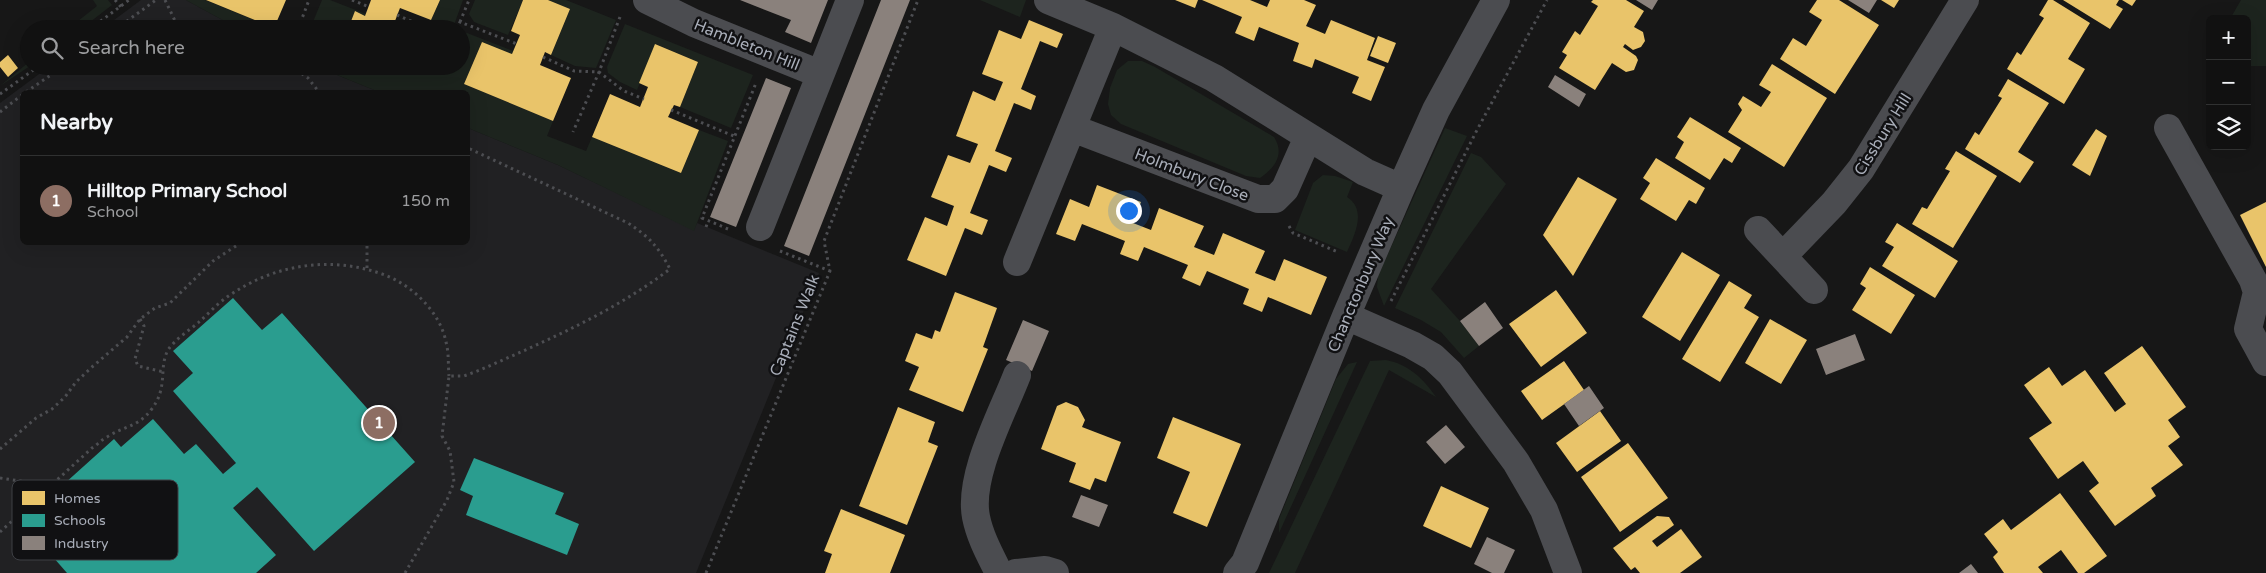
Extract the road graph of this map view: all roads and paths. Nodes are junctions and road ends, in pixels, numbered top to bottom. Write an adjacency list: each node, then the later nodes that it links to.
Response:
1 (115, 0): 16 (path)
2 (129, 0): 16 (path)
3 (156, 0): 19 (path)
4 (165, 0): 20 (path)
5 (309, 0): 21 (path)
6 (352, 0): 15 (path)
7 (469, 0): 23 (path)
8 (850, 0): 29 (street)
9 (918, 0): 73 (path, Captains Walk)
10 (1048, 0): 25 (street)
11 (1496, 0): 46 (street, Chanctonbury Way)
12 (1547, 0): 61 (path)
13 (1965, 0): 54 (street, Cissbury Hill)
14 (646, 3): 28 (path); 29 (street, Hambleton Hill)
15 (369, 6)
16 (120, 7): 18 (path)
17 (397, 16): 22 (path)
18 (102, 20)
19 (128, 20)
20 (175, 20)
21 (301, 20)
22 (407, 20)
23 (461, 20)
24 (470, 26): 26 (path)
25 (1113, 28): 40 (street); 44 (street)
26 (517, 44)
27 (543, 57): 28 (path)
28 (599, 72): 37 (path); 42 (path)
29 (820, 74): 50 (street)
30 (26, 75): 35 (path)
31 (51, 75): 33 (path)
32 (304, 75): 34 (path)
33 (29, 90)
34 (317, 90)
35 (0, 94)
36 (20, 97): 39 (path)
37 (644, 99)
38 (672, 110): 43 (path)
39 (0, 112)
40 (1072, 128): 47 (street, Holmbury Close); 55 (street)
41 (2168, 128): 62 (street)
42 (573, 132)
43 (734, 136)
44 (1308, 137): 46 (street); 47 (street)
45 (470, 149): 65 (path)
46 (1401, 188): 56 (street, Chanctonbury Way)
47 (1275, 199): 56 (path)
48 (708, 221): 49 (path)
49 (706, 227)
50 (760, 227)
51 (1758, 230): 54 (street)
52 (237, 245): 60 (path)
53 (367, 245): 57 (path)
54 (1783, 256): 58 (street)
55 (1017, 262)
56 (1368, 265): 59 (street, Chanctonbury Way)
57 (367, 268): 63 (path); 65 (path)
58 (1814, 290)
59 (1346, 316): 61 (street); 77 (street, Chanctonbury Way)
60 (140, 319): 63 (path); 66 (path)
61 (1377, 329): 78 (street)
62 (2266, 362)
63 (164, 372): 69 (path)
64 (1017, 375): 74 (street)
65 (449, 376): 72 (path)
66 (0, 449)
67 (0, 478): 68 (path)
68 (14, 480)
69 (57, 480)
70 (12, 521): 71 (path)
71 (0, 532)
72 (405, 573)
73 (706, 573)
74 (999, 573)
75 (1016, 573): 76 (street)
76 (1055, 573)
77 (1237, 573)
78 (1568, 573)

